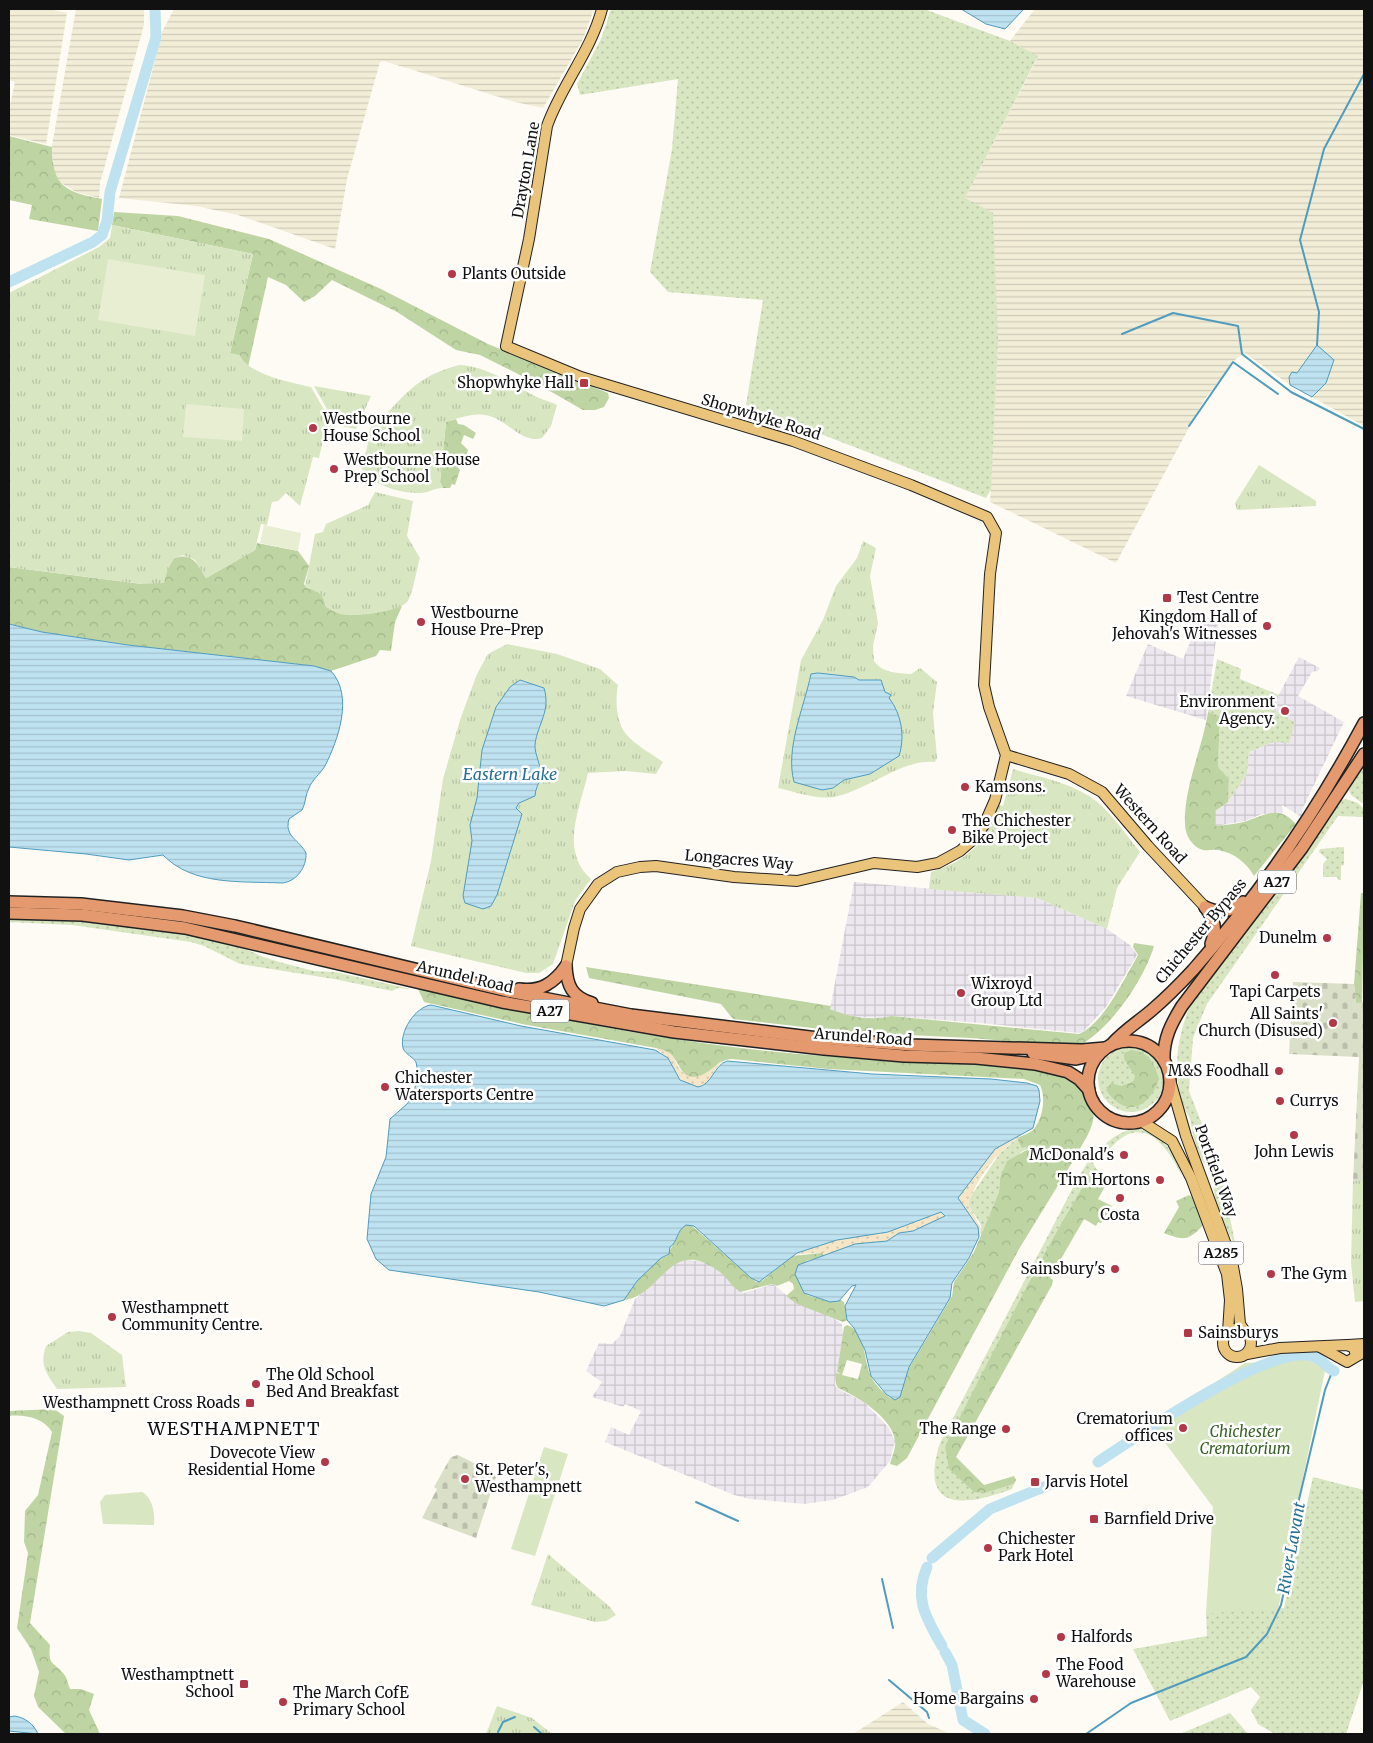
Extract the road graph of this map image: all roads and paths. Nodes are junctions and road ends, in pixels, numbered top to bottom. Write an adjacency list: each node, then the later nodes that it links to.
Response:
1 (602, 9): 2 (main road, Drayton Lane)
2 (506, 346): 5 (main road, Shopwhyke Road)
3 (1364, 723): 6 (highway, Chichester Bypass / A27)
4 (1364, 754): 15 (highway, Chichester Bypass / A27)
5 (1006, 755): 8 (main road, Western Road); 11 (main road, Longacres Way)
6 (1254, 893): 8 (highway); 10 (highway, Chichester Bypass / A27)
7 (9, 902): 12 (highway, Arundel Road / A27)
8 (1205, 906): 10 (highway)
9 (9, 913): 17 (highway, Arundel Road / A27)
10 (1208, 951): 14 (highway, Chichester Bypass / A27)
11 (566, 966): 12 (highway); 13 (highway)
12 (475, 984): 13 (highway, Arundel Road / A27)
13 (631, 1015): 14 (highway, Arundel Road / A27)
14 (1105, 1049): 15 (highway); 17 (highway)
15 (1164, 1061): 16 (highway)
16 (1170, 1080): 18 (highway); 19 (main road, Portfield Way / A285)
17 (1089, 1090): 18 (highway)
18 (1141, 1121): 20 (main road, Portfield Way / A285)
19 (1244, 1330): 20 (main road); 21 (main road)
20 (1228, 1332): 26 (main road)
21 (1251, 1339): 25 (main road); 26 (main road)
22 (1364, 1344): 23 (main road)
23 (1348, 1345): 24 (main road); 27 (main road); 28 (main road)
24 (1314, 1346): 25 (main road); 28 (main road)
25 (1280, 1348): 26 (main road)
26 (1247, 1354)
27 (1360, 1354): 28 (main road)
28 (1340, 1357)

